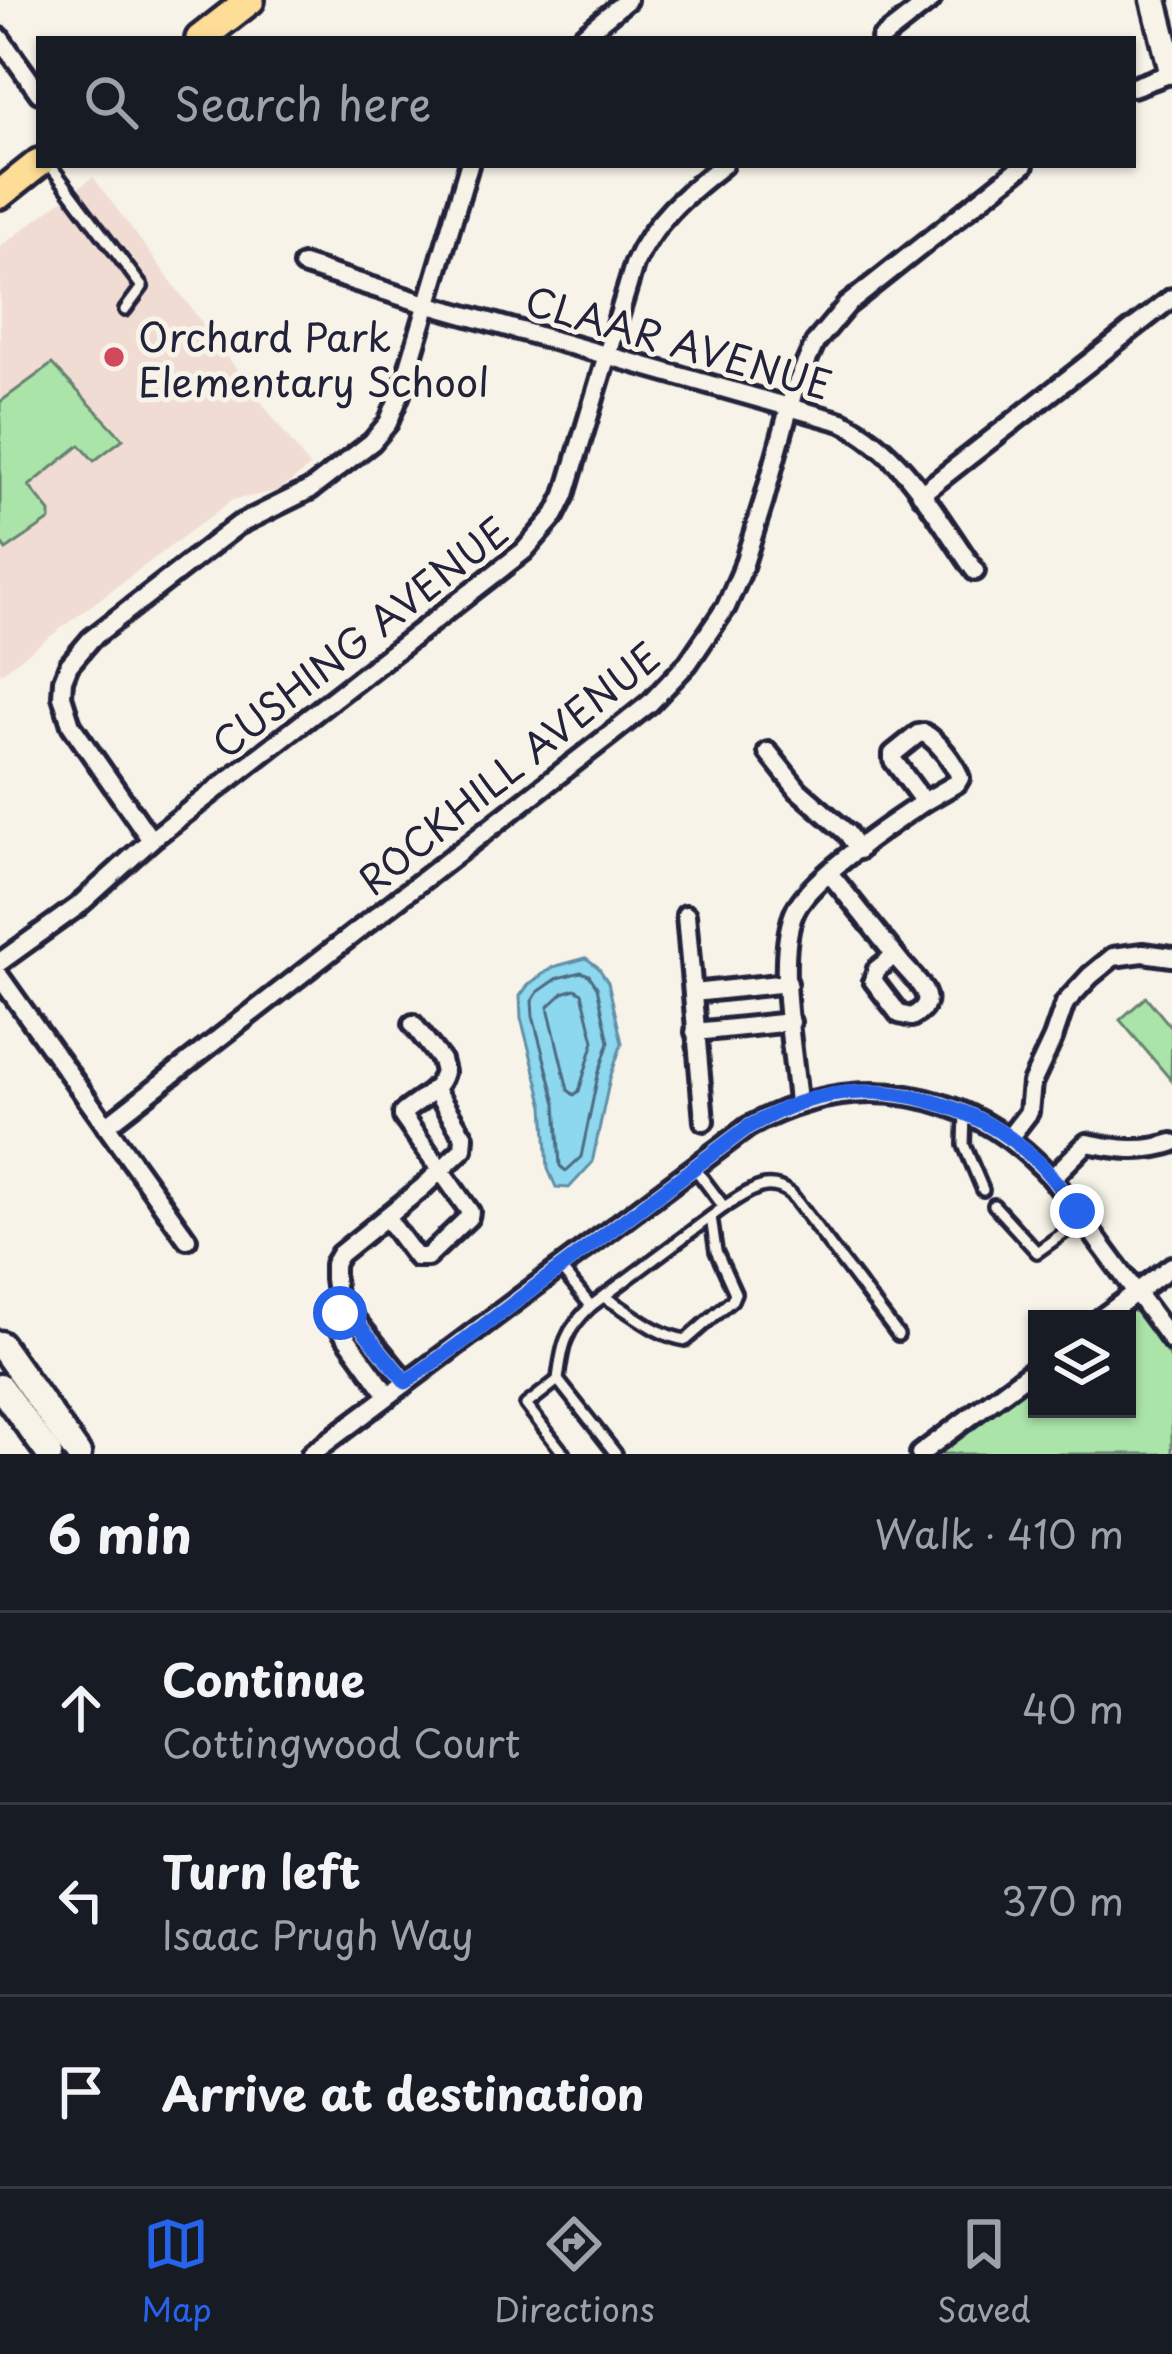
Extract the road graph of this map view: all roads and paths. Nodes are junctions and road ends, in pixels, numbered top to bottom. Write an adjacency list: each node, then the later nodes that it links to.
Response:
1 (250, 0): 6 (main road)
2 (627, 0): 5 (street)
3 (931, 0): 8 (street)
4 (1154, 0): 10 (main road)
5 (606, 6): 7 (street)
6 (204, 36)
7 (581, 36)
8 (885, 36)
9 (0, 38): 12 (street)
10 (1172, 72): 11 (street)
11 (1136, 86)
12 (36, 89)
13 (36, 165): 18 (main road)
14 (52, 168): 22 (lane)
15 (468, 168): 21 (street)
16 (718, 168): 23 (street, CUSHING AVENUE)
17 (1020, 168): 24 (street, ROCKHILL AVENUE)
18 (0, 194)
19 (303, 265): 21 (street, CLAAR AVENUE)
20 (1172, 298): 25 (street)
21 (427, 304): 23 (street, CLAAR AVENUE); 29 (street)
22 (125, 310)
23 (607, 355): 24 (street, CLAAR AVENUE); 29 (street, CUSHING AVENUE)
24 (790, 407): 25 (street, CLAAR AVENUE); 46 (street, ROCKHILL AVENUE)
25 (920, 494): 26 (street, CLAAR AVENUE)
26 (975, 572)
27 (768, 752): 30 (street)
28 (924, 802): 30 (street)
29 (151, 840): 35 (street, CUSHING AVENUE)
30 (859, 850): 31 (street)
31 (829, 873): 33 (street); 37 (street)
32 (686, 915): 38 (street)
33 (895, 955)
34 (1172, 956): 47 (street)
35 (0, 962)
36 (0, 977): 46 (street)
37 (788, 983): 38 (street); 39 (street)
38 (693, 993): 41 (street)
39 (790, 1022): 41 (street); 43 (street)
40 (413, 1024): 42 (street)
41 (695, 1032): 45 (street)
42 (435, 1090): 50 (street); 50 (street)
43 (799, 1103): 44 (street); 49 (street)
44 (964, 1113): 47 (street); 52 (lane)
45 (704, 1121)
46 (106, 1126): 58 (street)
47 (1009, 1138): 51 (street)
48 (1172, 1143): 51 (street)
49 (694, 1167): 54 (lane); 60 (street)
50 (441, 1170): 55 (street); 55 (street)
51 (1052, 1178): 57 (street)
52 (982, 1190)
53 (994, 1205): 57 (lane)
54 (724, 1208): 56 (lane); 66 (lane)
55 (386, 1217): 65 (street)
56 (711, 1217): 62 (lane); 62 (lane)
57 (1082, 1220): 61 (street)
58 (187, 1239)
59 (1172, 1266): 61 (street)
60 (560, 1268): 63 (lane); 71 (street)
61 (1135, 1292): 64 (street); 67 (street)
62 (604, 1297): 63 (lane)
63 (591, 1306): 70 (lane)
64 (1112, 1310)
65 (340, 1313): 71 (street); 73 (street)
66 (898, 1335)
67 (1172, 1341)
68 (0, 1344): 75 (main road)
69 (1028, 1374): 79 (street)
70 (559, 1380): 77 (lane); 78 (lane)
71 (406, 1382): 73 (street)
72 (0, 1387): 74 (main road)
73 (388, 1395): 76 (street)
74 (49, 1454)
75 (78, 1454)
76 (311, 1454)
77 (564, 1454)
78 (616, 1454)
79 (920, 1454)

